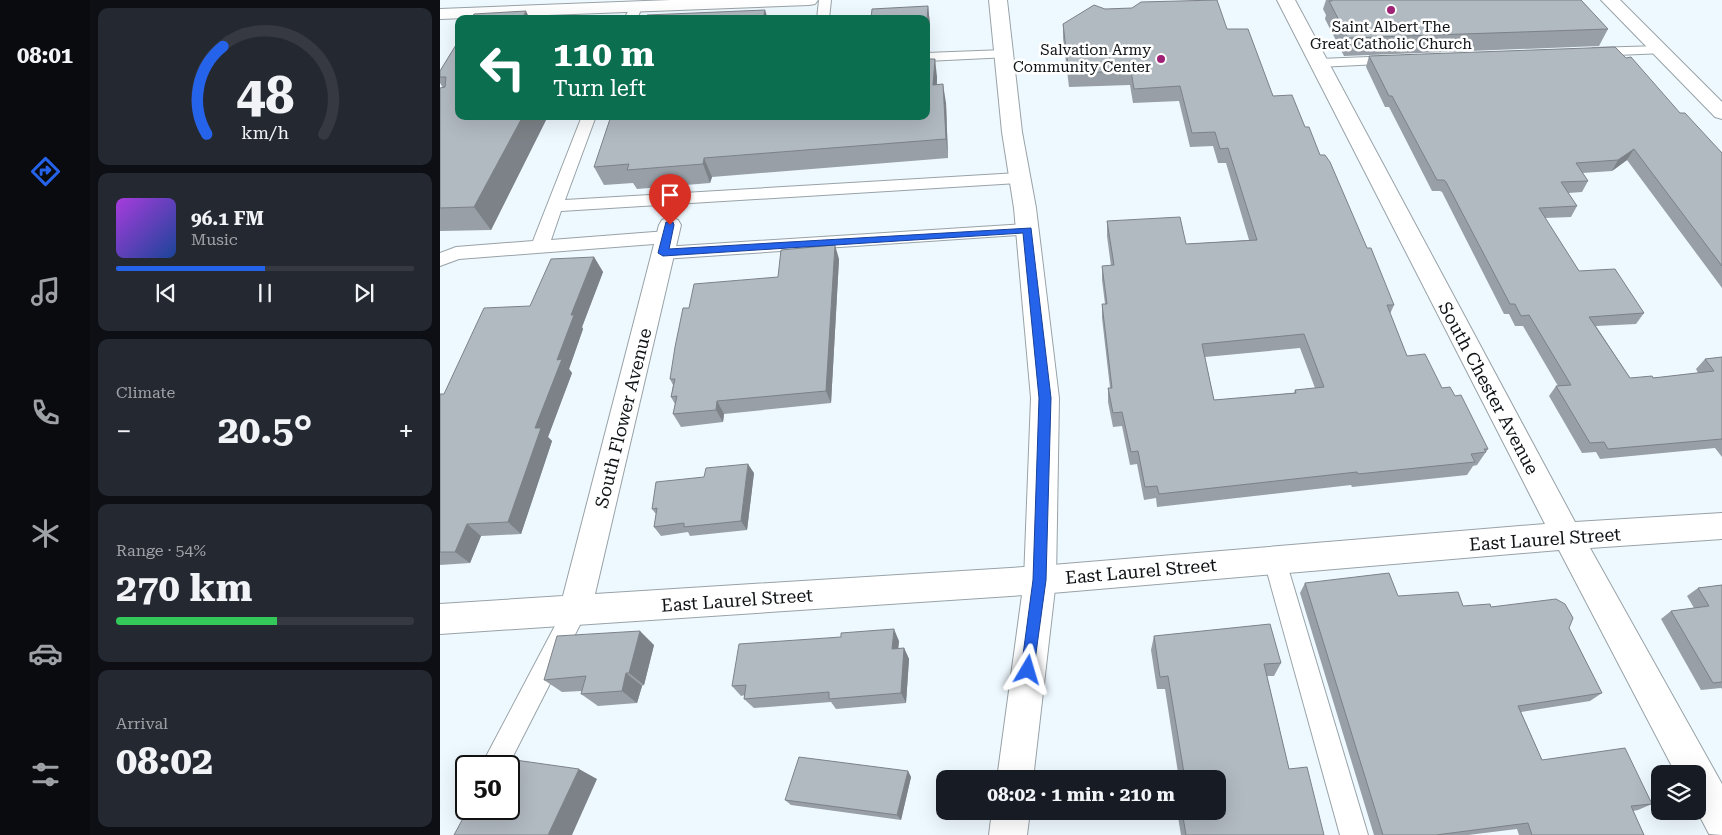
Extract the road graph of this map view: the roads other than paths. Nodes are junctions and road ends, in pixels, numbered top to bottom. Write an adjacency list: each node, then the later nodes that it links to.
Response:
1 (809, 0): 6 (street)
2 (824, 0): 12 (lane)
3 (998, 0): 15 (street)
4 (1286, 0): 18 (street, South Chester Avenue)
5 (1610, 0): 13 (street)
6 (658, 3): 7 (street)
7 (633, 13): 9 (street)
8 (440, 14): 10 (street)
9 (562, 14): 11 (street)
10 (458, 15)
11 (520, 15)
12 (823, 15)
13 (1659, 50): 14 (lane); 19 (street)
14 (1581, 53)
15 (1004, 54): 16 (lane); 21 (street)
16 (930, 57)
17 (1406, 59): 18 (lane)
18 (1319, 63): 28 (street, South Chester Avenue)
19 (1722, 113)
20 (587, 120): 22 (lane)
21 (1020, 178): 22 (lane); 23 (street)
22 (555, 206): 25 (lane)
23 (1027, 230): 24 (lane); 30 (street)
24 (667, 238): 25 (lane); 31 (street, South Flower Avenue)
25 (540, 246): 26 (lane)
26 (440, 260)
27 (1722, 526): 28 (street, East Laurel Street)
28 (1567, 536): 29 (street, East Laurel Street); 34 (street, South Chester Avenue)
29 (1275, 560): 30 (street, East Laurel Street); 40 (lane)
30 (1040, 580): 31 (street, East Laurel Street); 35 (street)
31 (575, 611): 32 (street, East Laurel Street); 33 (lane)
32 (440, 619)
33 (500, 755)
34 (1692, 765)
35 (1015, 770)
36 (1706, 792): 38 (street, South Chester Avenue)
37 (1010, 820): 39 (street)
38 (1722, 821)
39 (1008, 835)
40 (1354, 835)

